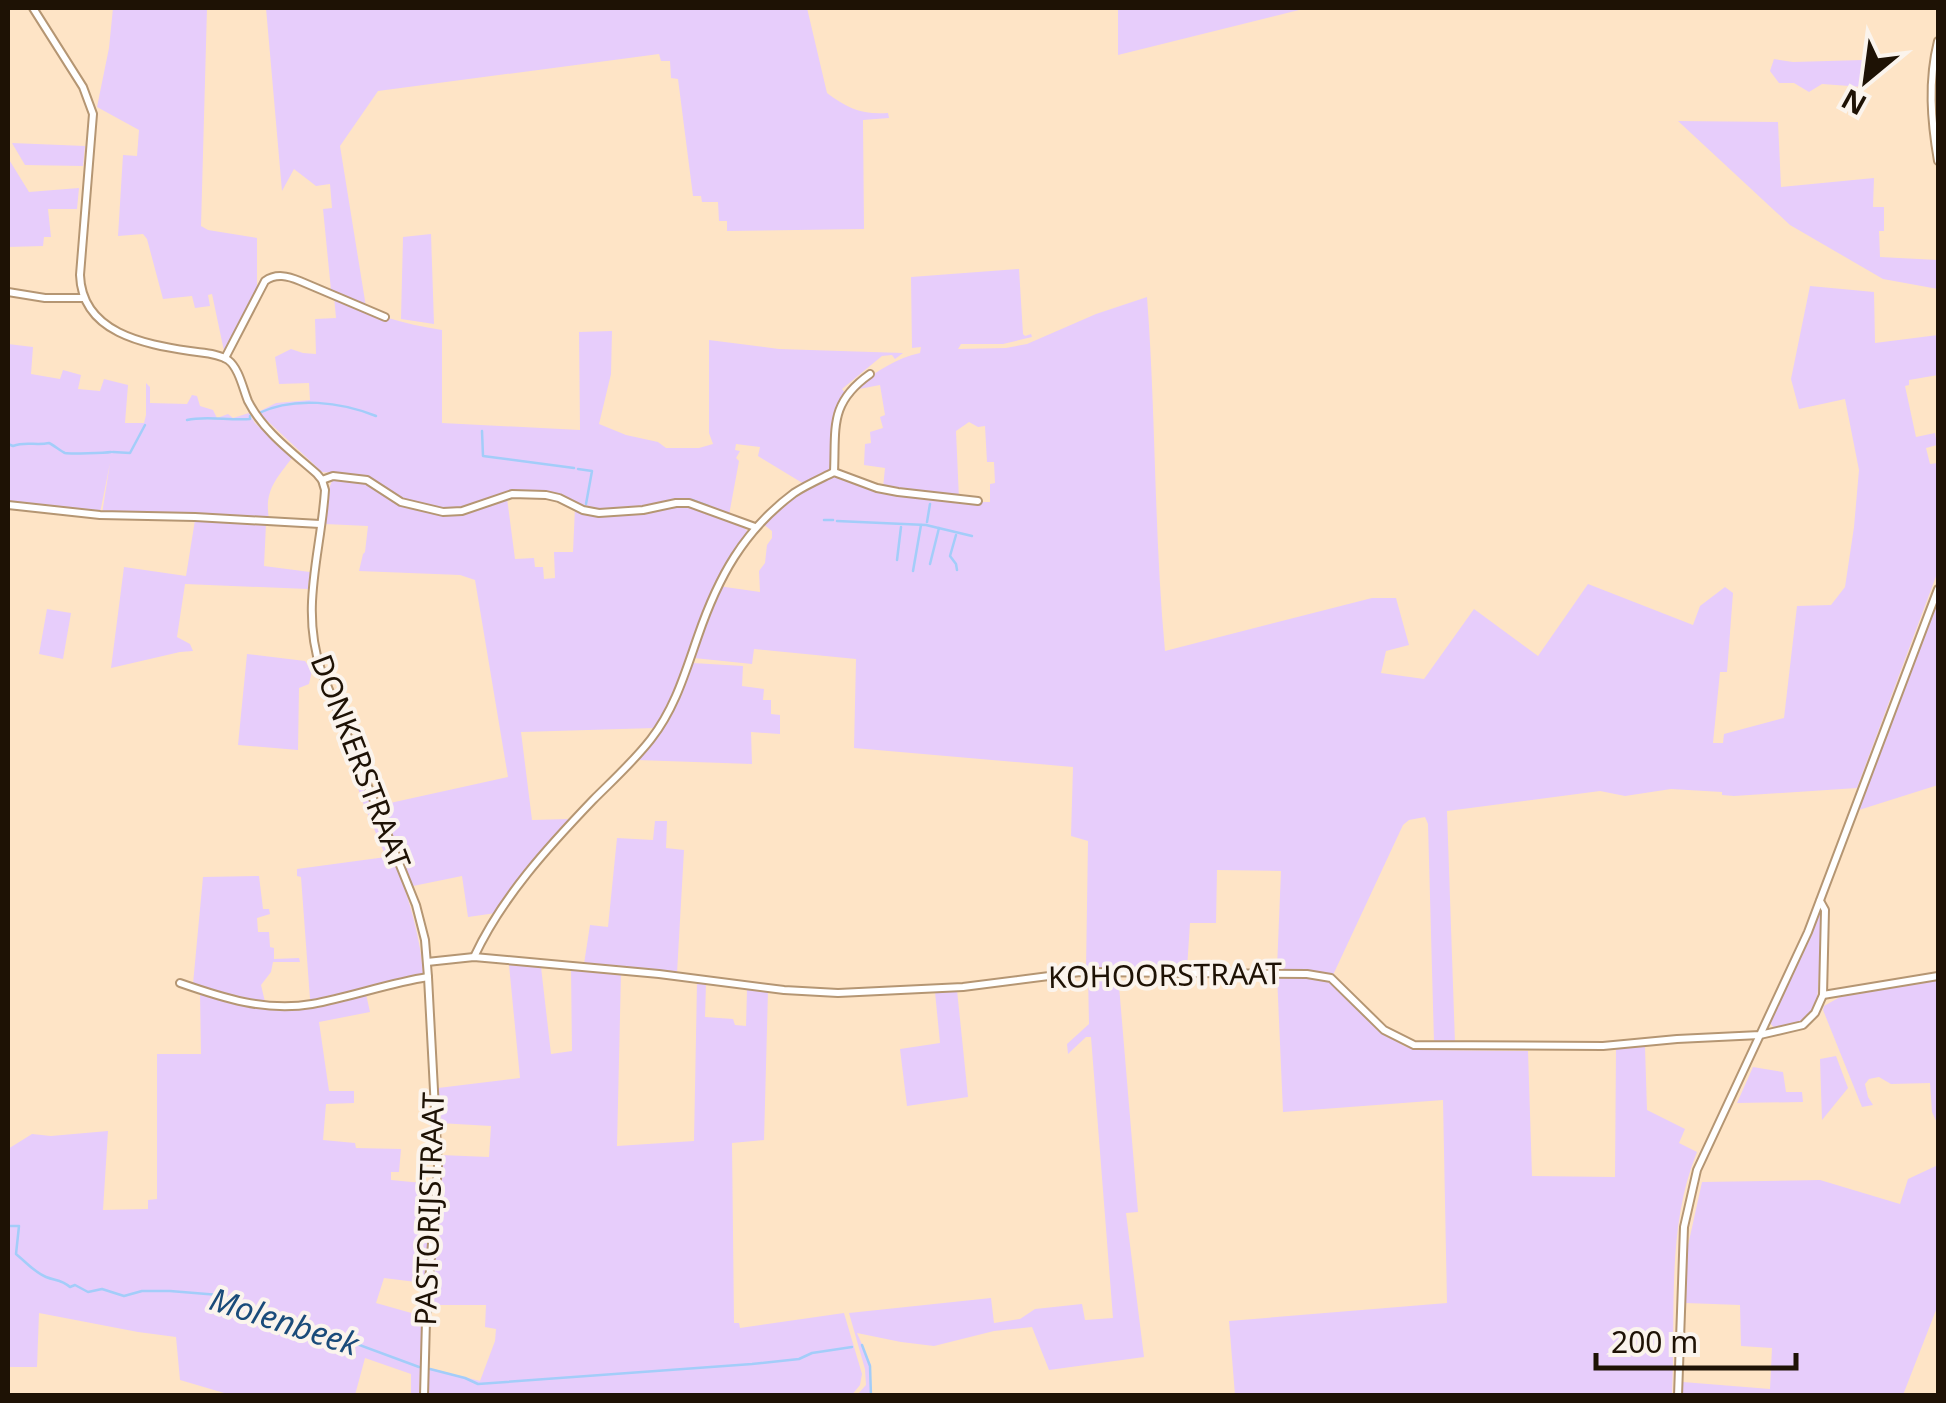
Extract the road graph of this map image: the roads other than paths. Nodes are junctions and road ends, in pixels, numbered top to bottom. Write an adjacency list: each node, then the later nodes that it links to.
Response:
1 (32, 8): 5 (street)
2 (1938, 40): 3 (street)
3 (1938, 161)
4 (8, 292): 5 (street)
5 (84, 298): 7 (street)
6 (385, 316): 7 (street)
7 (225, 358): 10 (street)
8 (870, 374): 9 (street)
9 (834, 472): 11 (street); 14 (street)
10 (322, 480): 13 (street, DONKERSTRAAT); 14 (street)
11 (978, 501)
12 (8, 505): 13 (street)
13 (321, 524): 18 (street, DONKERSTRAAT)
14 (755, 527): 17 (street)
15 (1938, 589): 16 (street)
16 (1820, 901): 22 (street); 23 (street)
17 (474, 957): 18 (street, KOHOORSTRAAT); 23 (street, KOHOORSTRAAT)
18 (427, 962): 20 (street, PASTORIJSTRAAT)
19 (1938, 976): 22 (street)
20 (428, 978): 21 (street); 24 (street, PASTORIJSTRAAT)
21 (180, 983)
22 (1823, 994): 23 (street, KOHOORSTRAAT)
23 (1760, 1036): 25 (street)
24 (424, 1396)
25 (1678, 1396)

